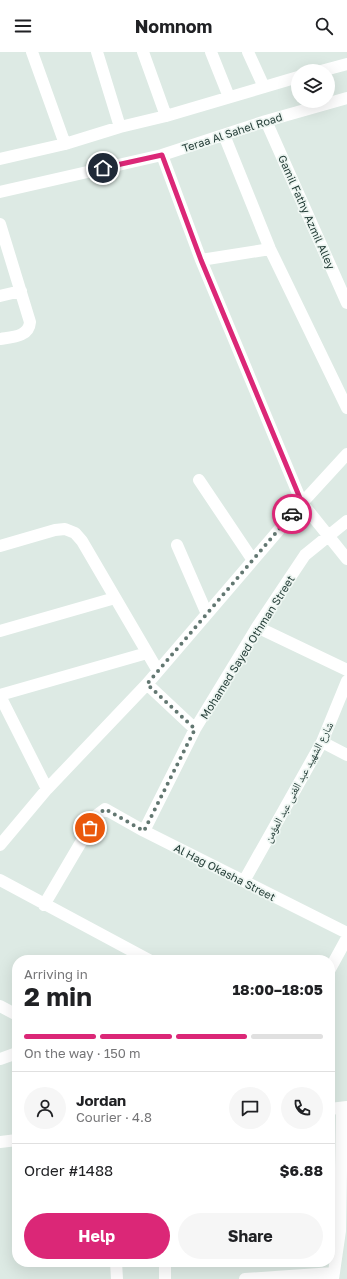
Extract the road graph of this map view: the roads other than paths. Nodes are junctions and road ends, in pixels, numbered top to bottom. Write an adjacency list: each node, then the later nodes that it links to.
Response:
1 (32, 52): 16 (street)
2 (96, 52): 14 (street)
3 (143, 52): 12 (street)
4 (211, 52): 10 (street)
5 (248, 52): 9 (street)
6 (347, 64): 7 (street)
7 (335, 67)
8 (291, 80): 9 (street)
9 (264, 87): 10 (street)
10 (229, 97): 12 (street)
11 (347, 98): 13 (street, Teraa Al Sahel Road)
12 (166, 116): 14 (street)
13 (266, 121): 15 (street, Teraa Al Sahel Road); 25 (street, Gamil Fathy Azmil Alley)
14 (120, 127): 16 (street)
15 (224, 135): 17 (street, Teraa Al Sahel Road); 21 (street)
16 (65, 144): 18 (street)
17 (162, 155): 19 (street, Teraa Al Sahel Road); 22 (street)
18 (0, 159)
19 (0, 192)
20 (0, 224): 23 (street)
21 (270, 249): 22 (street); 27 (street)
22 (201, 260): 30 (street)
23 (21, 291): 24 (street); 26 (street)
24 (0, 296)
25 (347, 303)
26 (0, 339)
27 (347, 408)
28 (347, 454): 30 (street)
29 (199, 480): 36 (street)
30 (302, 503): 32 (street); 36 (street)
31 (347, 521): 32 (street, Mohamed Sayed Othman Street)
32 (329, 537): 35 (street); 39 (street, Mohamed Sayed Othman Street)
33 (177, 545): 38 (street)
34 (0, 546): 37 (street)
35 (347, 559)
36 (252, 560): 38 (street)
37 (115, 598): 40 (street); 41 (street)
38 (207, 614): 43 (street)
39 (257, 627): 42 (street); 48 (street, Mohamed Sayed Othman Street)
40 (0, 631)
41 (147, 653): 43 (street); 46 (street)
42 (347, 670)
43 (158, 671): 45 (street)
44 (347, 681): 47 (street, شارع الشهيد عبد الغنى عبد المؤمن)
45 (147, 684): 48 (street); 51 (street)
46 (0, 696): 51 (street)
47 (343, 704): 49 (street, شارع الشهيد عبد الغنى عبد المؤمن)
48 (195, 729): 52 (street, Mohamed Sayed Othman Street)
49 (322, 742): 50 (street); 55 (street, شارع الشهيد عبد الغنى عبد المؤمن)
50 (347, 755)
51 (47, 789): 53 (street)
52 (144, 831): 55 (street, Al Hag Okasha Street); 56 (street, Al Hag Okasha Street)
53 (2, 838)
54 (0, 880): 56 (street)
55 (244, 881): 57 (street, Al Hag Okasha Street)
56 (44, 905): 59 (street)
57 (347, 933)
58 (347, 938): 60 (street)
59 (139, 955)
60 (335, 960)
61 (0, 1006): 62 (street)
62 (12, 1012)
63 (12, 1055): 64 (street)
64 (0, 1059)
65 (340, 1108): 68 (street)
66 (12, 1141): 67 (street)
67 (0, 1142)
68 (335, 1189): 69 (street)
69 (344, 1231): 72 (street)
70 (116, 1267): 73 (street)
71 (165, 1267): 74 (street)
72 (334, 1276): 75 (street)
73 (117, 1279)
74 (166, 1279)
75 (245, 1279)

